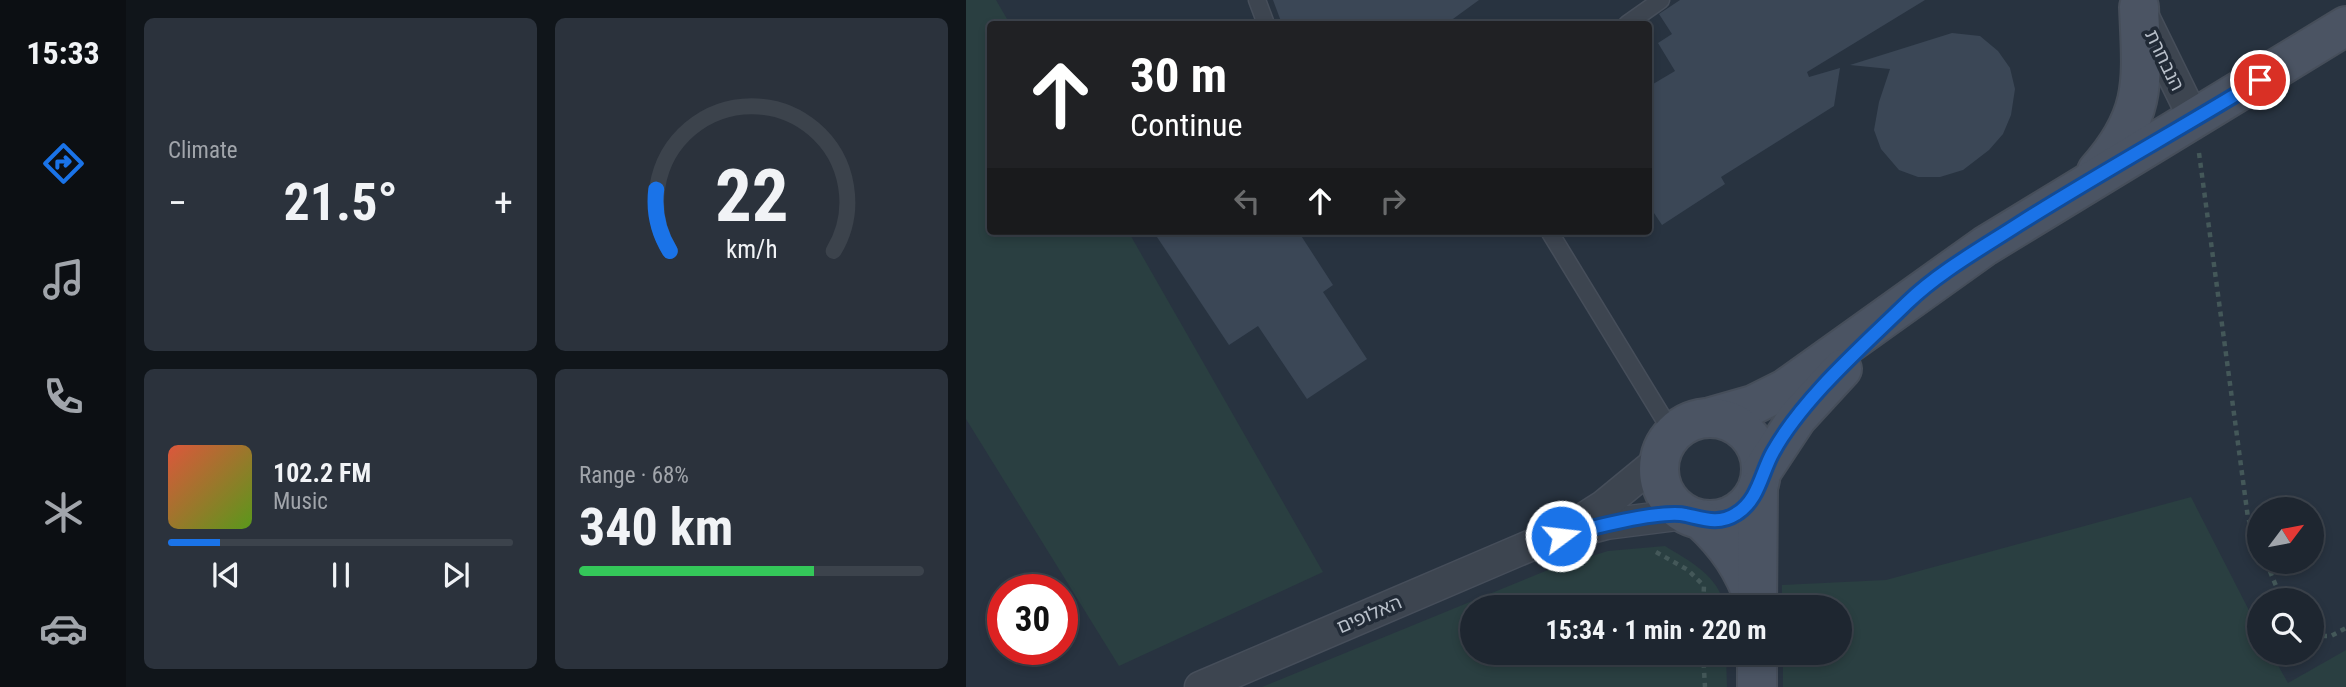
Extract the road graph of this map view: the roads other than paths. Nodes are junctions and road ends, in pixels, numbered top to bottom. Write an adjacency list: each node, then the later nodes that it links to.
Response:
1 (1257, 0): 4 (lane)
2 (1661, 0): 5 (lane)
3 (2138, 4): 7 (street, הנבחרת); 8 (street)
4 (1265, 21)
5 (1631, 21)
6 (2346, 26): 7 (street)
7 (2195, 121): 8 (street)
8 (2087, 181): 10 (street)
9 (1551, 235): 12 (lane)
10 (1910, 301): 11 (street); 13 (street)
11 (1711, 417): 12 (street); 13 (street)
12 (1666, 447): 14 (street); 15 (street, האלופים)
13 (1760, 480): 14 (street); 17 (street)
14 (1693, 517): 15 (street, האלופים); 16 (street)
15 (1538, 542): 19 (street, האלופים)
16 (1752, 595)
17 (1757, 595)
18 (1757, 665): 20 (street)
19 (1200, 687)
20 (1757, 687)

